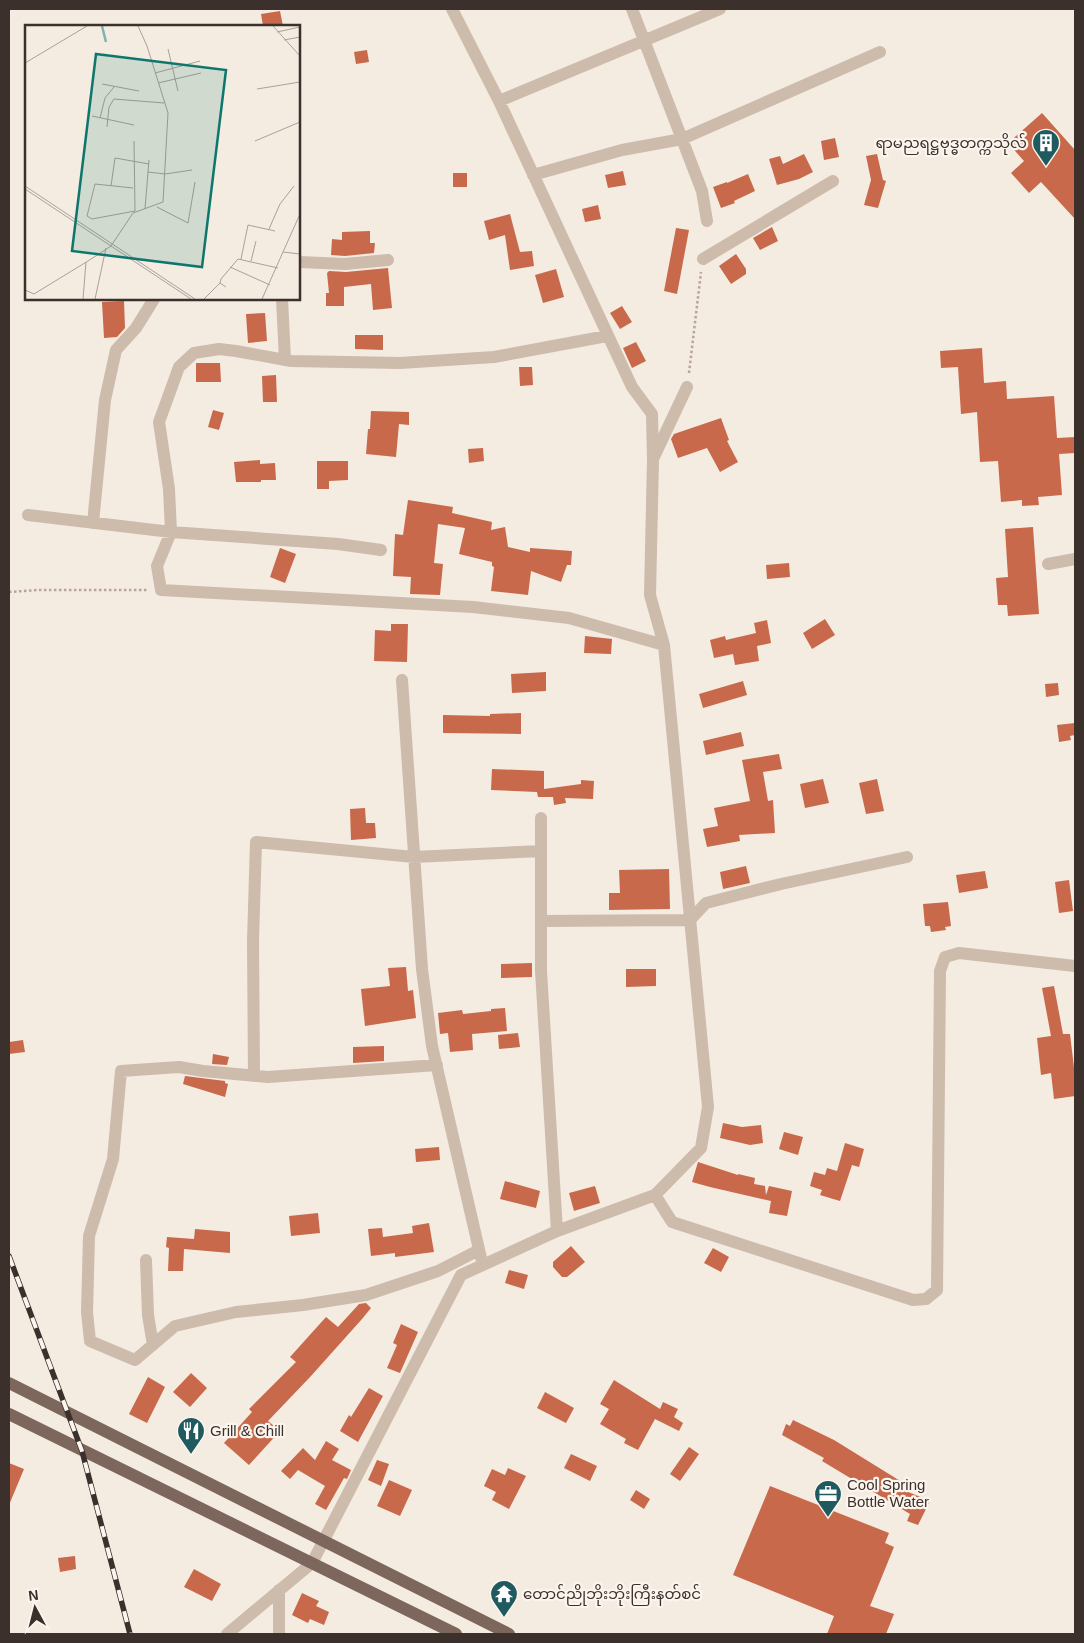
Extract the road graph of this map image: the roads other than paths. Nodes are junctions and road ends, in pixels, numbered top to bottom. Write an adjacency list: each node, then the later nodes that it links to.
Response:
1 (452, 9): 6 (street)
2 (632, 9): 4 (street)
3 (720, 9): 4 (street)
4 (644, 42): 6 (street); 7 (street)
5 (880, 52): 7 (street)
6 (499, 101): 8 (street)
7 (682, 139): 8 (street); 10 (street)
8 (533, 175): 16 (street)
9 (833, 181): 11 (street)
10 (707, 221)
11 (702, 259)
12 (388, 260): 13 (street)
13 (300, 262)
14 (153, 300): 21 (street)
15 (282, 300): 17 (street)
16 (607, 336): 17 (street); 19 (street)
17 (285, 360): 22 (street)
18 (687, 387): 19 (street)
19 (653, 460): 26 (street)
20 (28, 515): 21 (street)
21 (93, 523): 22 (street)
22 (171, 532): 23 (street); 26 (street)
23 (381, 550)
24 (1075, 558): 25 (street)
25 (1048, 564)
26 (664, 645): 32 (street)
27 (402, 680): 30 (street)
28 (541, 818): 29 (street)
29 (541, 851): 30 (street); 33 (street)
30 (414, 857): 35 (street); 36 (street)
31 (907, 857): 32 (street)
32 (690, 920): 33 (street); 37 (street)
33 (541, 921): 38 (street)
34 (1075, 966): 37 (street)
35 (437, 1065): 36 (street); 39 (street)
36 (254, 1076): 42 (street)
37 (655, 1195): 38 (street)
38 (557, 1231): 41 (street)
39 (479, 1250): 41 (street); 42 (street)
40 (146, 1260): 42 (street)
41 (483, 1265): 45 (street)
42 (153, 1345)
43 (9, 1383): 45 (main road)
44 (9, 1414): 46 (main road)
45 (324, 1540): 46 (street); 51 (main road)
46 (312, 1563): 47 (street); 50 (main road)
47 (279, 1590): 48 (street); 49 (street)
48 (227, 1634)
49 (279, 1634)
50 (456, 1634)
51 (509, 1634)

